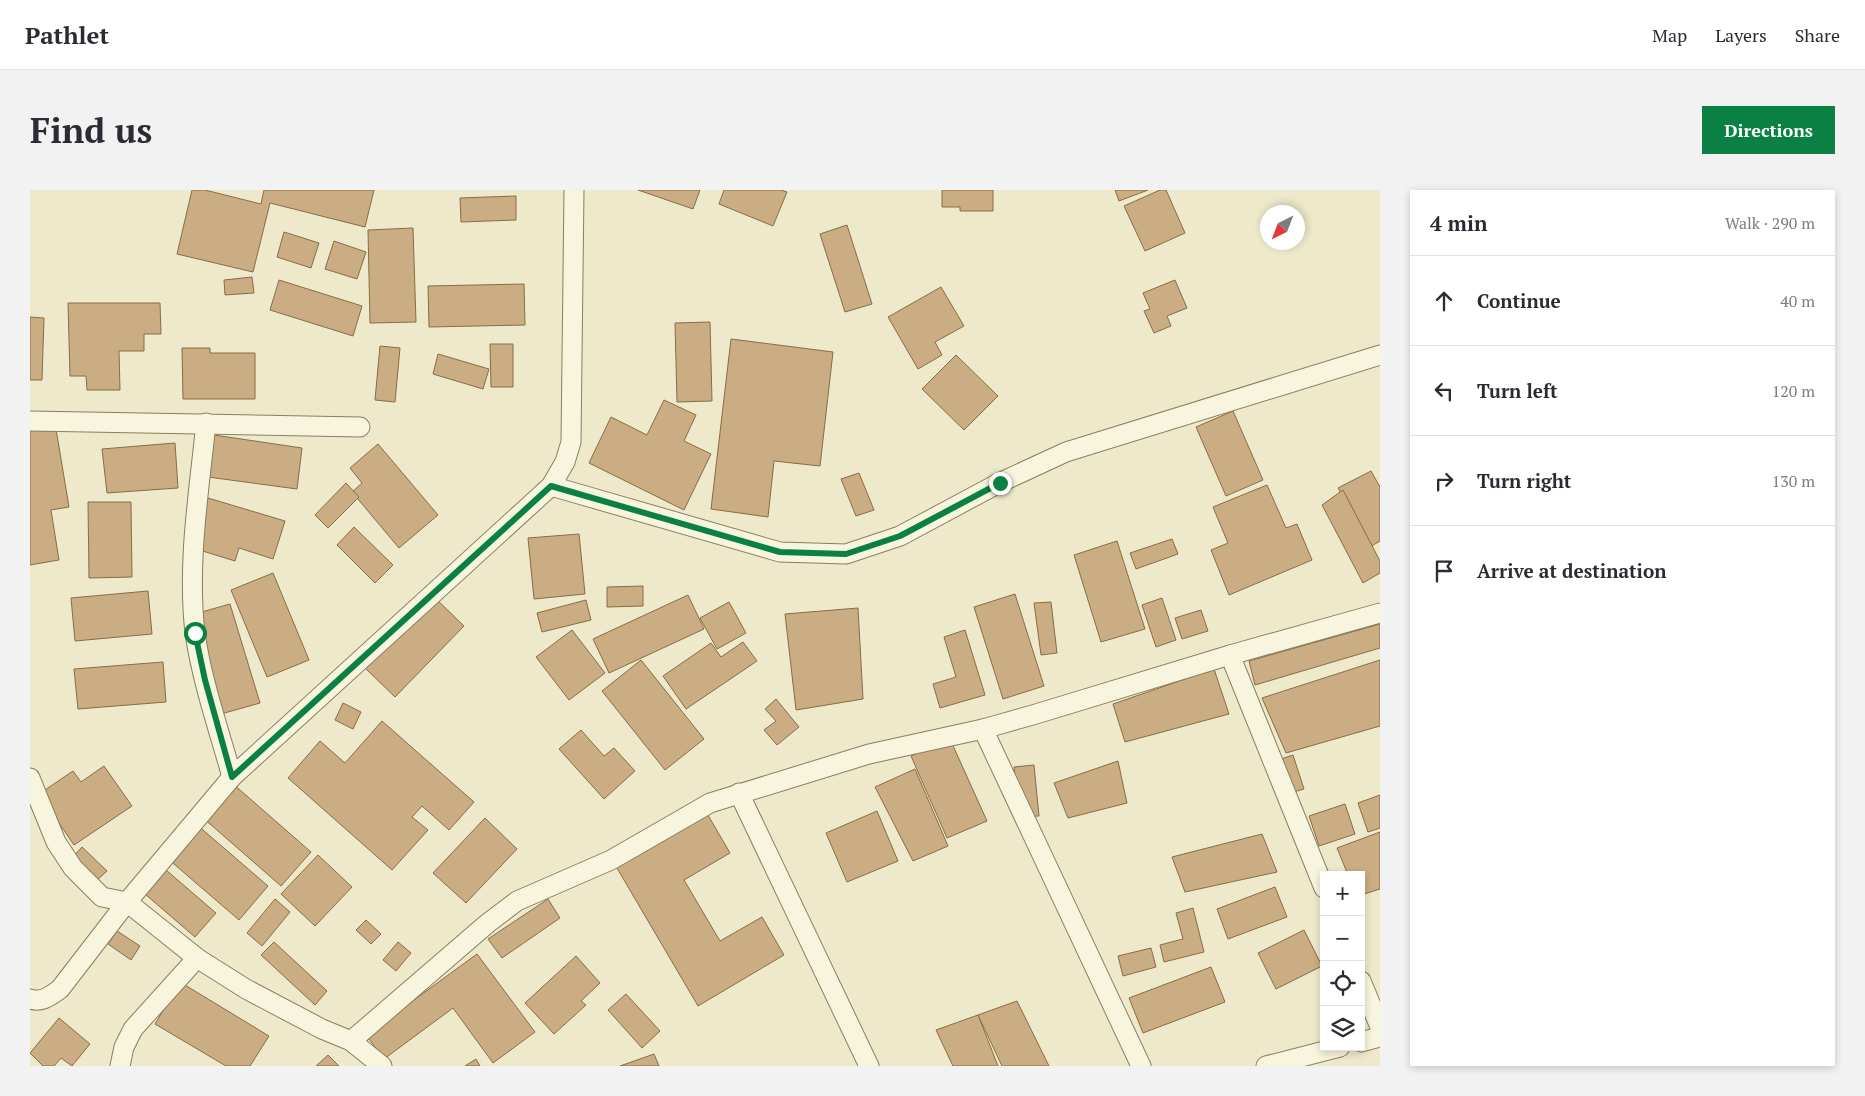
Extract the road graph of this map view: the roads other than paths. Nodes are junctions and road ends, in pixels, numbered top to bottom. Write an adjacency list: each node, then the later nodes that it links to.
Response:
1 (574, 190): 6 (street)
2 (1380, 355): 6 (street)
3 (30, 422): 4 (street)
4 (206, 423): 5 (street); 10 (street)
5 (360, 428)
6 (551, 486): 10 (street)
7 (1380, 613): 8 (street)
8 (1230, 655): 9 (street); 13 (street)
9 (982, 729): 12 (street); 26 (street)
10 (232, 777): 14 (street)
11 (30, 778): 14 (street)
12 (739, 793): 20 (street); 25 (street)
13 (1320, 878)
14 (126, 902): 15 (street); 17 (street)
15 (197, 958): 20 (street); 23 (street)
16 (1365, 991): 18 (street)
17 (30, 999)
18 (1380, 1027)
19 (1380, 1037): 21 (street)
20 (351, 1041): 24 (street)
21 (1365, 1041)
22 (1324, 1051): 27 (street)
23 (120, 1066)
24 (382, 1066)
25 (869, 1066)
26 (1141, 1066)
27 (1266, 1066)

